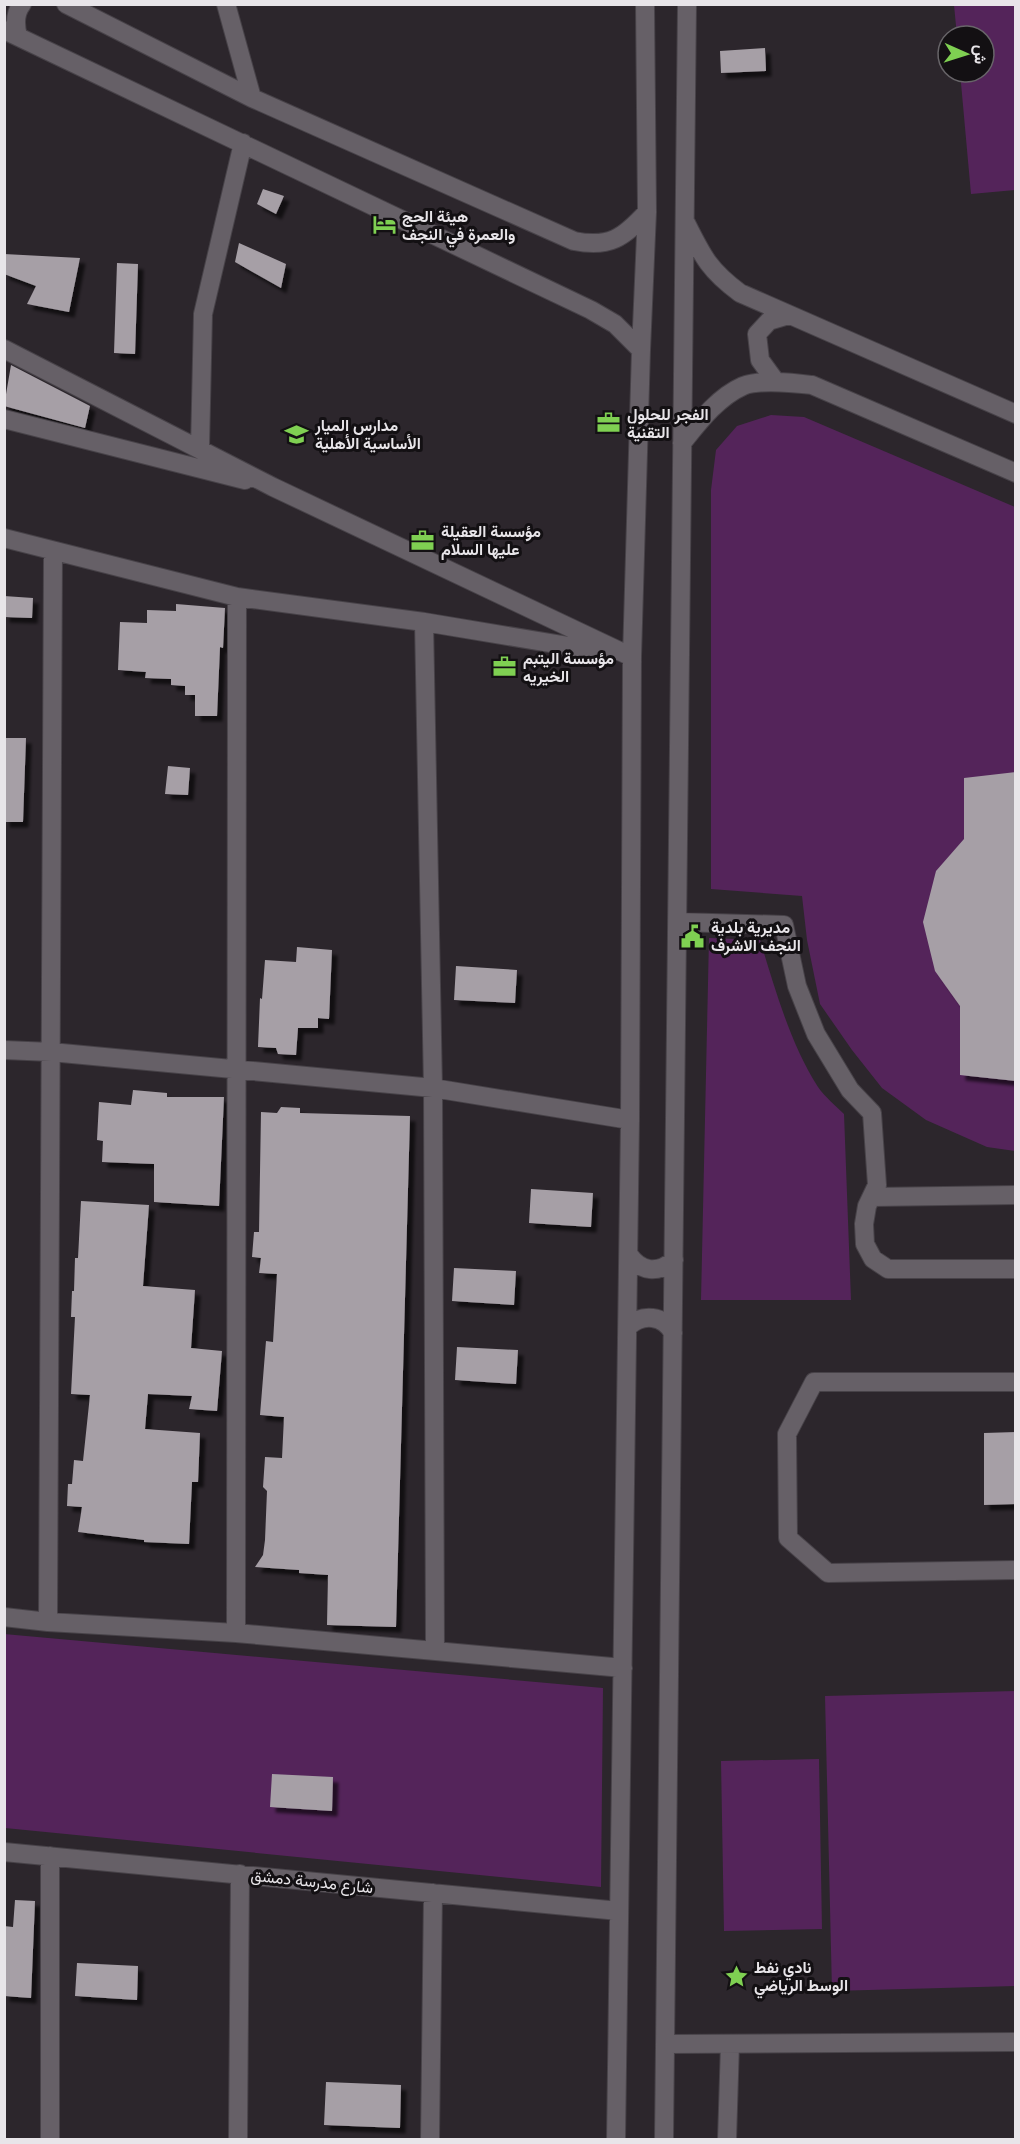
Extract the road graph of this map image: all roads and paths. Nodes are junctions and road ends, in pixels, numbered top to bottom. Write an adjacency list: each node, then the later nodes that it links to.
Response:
1 (22, 4): 6 (street)
2 (66, 4): 7 (street)
3 (226, 4): 7 (street)
4 (645, 4): 9 (street)
5 (687, 4): 10 (street)
6 (11, 33): 8 (street)
7 (252, 98): 9 (street)
8 (243, 143): 13 (street); 18 (street)
9 (647, 212): 13 (street)
10 (685, 221): 11 (street); 17 (street)
11 (789, 315): 14 (street); 15 (street)
12 (4, 349): 18 (street)
13 (641, 350): 25 (street)
14 (776, 382): 17 (street); 19 (street)
15 (1016, 414)
16 (4, 419): 20 (street)
17 (682, 443): 26 (street)
18 (200, 448): 20 (street)
19 (1016, 473)
20 (273, 487): 25 (street)
21 (4, 538): 22 (street)
22 (53, 551): 23 (street); 28 (street)
23 (237, 597): 24 (street); 29 (street)
24 (424, 622): 25 (street); 30 (street)
25 (632, 657): 31 (street)
26 (678, 922): 33 (street); 35 (street)
27 (4, 1050): 28 (street)
28 (51, 1052): 29 (street); 42 (street)
29 (237, 1069): 30 (street); 43 (street)
30 (433, 1088): 31 (street); 44 (street)
31 (630, 1120): 34 (street)
32 (1016, 1195): 33 (street)
33 (872, 1197): 36 (street)
34 (629, 1255): 35 (street); 37 (street)
35 (674, 1260): 38 (street)
36 (1016, 1269)
37 (628, 1327): 38 (street); 45 (street)
38 (673, 1334): 52 (street)
39 (1016, 1382): 40 (street)
40 (1016, 1570)
41 (4, 1617): 42 (street)
42 (48, 1622): 43 (street)
43 (236, 1633): 44 (street)
44 (435, 1650): 45 (street)
45 (623, 1668): 50 (street)
46 (4, 1852): 47 (street, شارع مدرسة دمشق)
47 (50, 1856): 48 (street, شارع مدرسة دمشق); 54 (street)
48 (240, 1874): 49 (street, شارع مدرسة دمشق); 55 (street)
49 (433, 1893): 50 (street, شارع مدرسة دمشق); 56 (street)
50 (619, 1911): 57 (street)
51 (1016, 2042): 53 (street)
52 (665, 2044): 53 (street); 58 (street)
53 (730, 2044): 59 (street)
54 (50, 2139)
55 (238, 2139)
56 (430, 2139)
57 (616, 2139)
58 (664, 2139)
59 (727, 2139)

